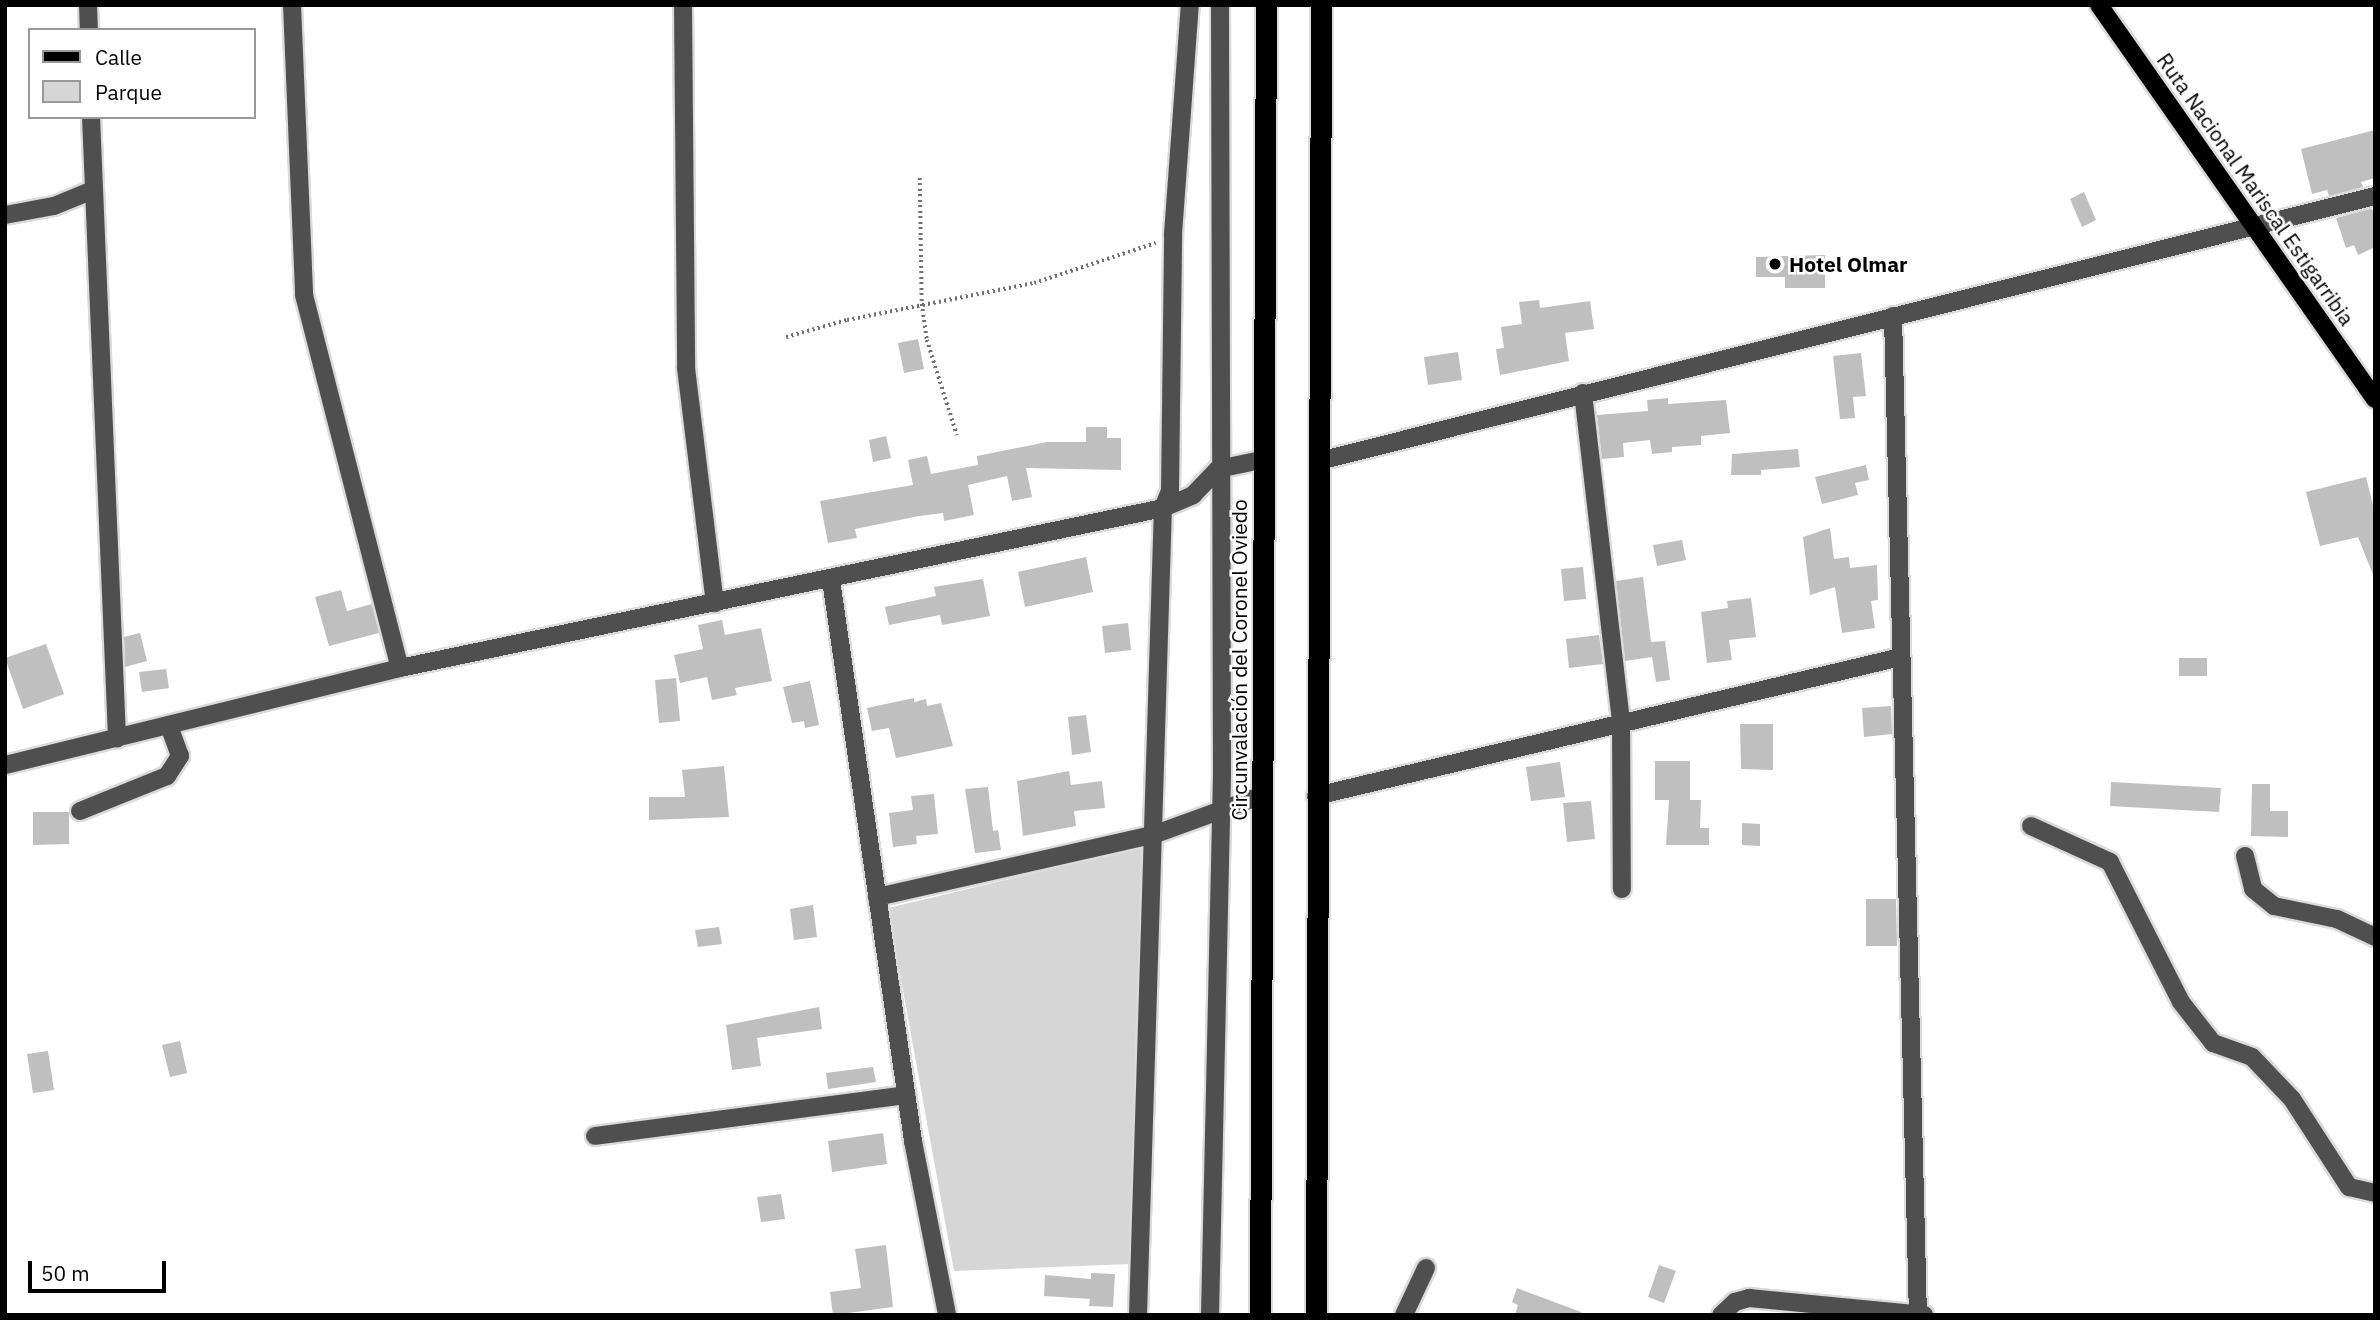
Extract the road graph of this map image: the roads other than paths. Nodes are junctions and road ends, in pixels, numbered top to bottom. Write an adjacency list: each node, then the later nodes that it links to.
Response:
1 (88, 5): 9 (street)
2 (292, 5): 25 (street)
3 (682, 5): 23 (street)
4 (1190, 5): 21 (street)
5 (1220, 5): 20 (street)
6 (1266, 5): 18 (highway, Circunvalación del Coronel Oviedo)
7 (1321, 5): 19 (highway)
8 (2099, 5): 14 (main road, Ruta Nacional Mariscal Estigarribia)
9 (89, 28)
10 (91, 119): 11 (street)
11 (93, 190): 13 (street); 28 (street)
12 (2375, 196): 14 (street)
13 (5, 215)
14 (2253, 225): 15 (street); 17 (main road, Ruta Nacional Mariscal Estigarribia)
15 (1893, 316): 16 (street); 24 (street)
16 (1583, 393): 19 (street); 26 (street)
17 (2375, 399)
18 (1266, 459): 20 (street); 30 (highway, Circunvalación del Coronel Oviedo)
19 (1319, 461): 31 (highway)
20 (1218, 469): 21 (street); 33 (street)
21 (1163, 509): 22 (street); 35 (street)
22 (831, 580): 23 (street); 38 (street)
23 (715, 603): 25 (street)
24 (1901, 657): 26 (street); 51 (street)
25 (400, 668): 27 (street)
26 (1621, 723): 31 (street); 37 (street)
27 (169, 725): 28 (street); 32 (street)
28 (117, 738): 29 (street)
29 (5, 765)
30 (1263, 795): 33 (street); 47 (highway, Circunvalación del Coronel Oviedo)
31 (1316, 796): 48 (highway)
32 (80, 810)
33 (1220, 811): 35 (street); 46 (street)
34 (2031, 827): 42 (street)
35 (1153, 835): 38 (street); 45 (street)
36 (2245, 856): 39 (street)
37 (1622, 888)
38 (877, 897): 40 (street)
39 (2375, 937)
40 (906, 1095): 41 (street); 44 (street)
41 (594, 1136)
42 (2375, 1193)
43 (1426, 1268): 49 (street)
44 (947, 1315)
45 (1138, 1315)
46 (1210, 1315)
47 (1260, 1315)
48 (1317, 1315)
49 (1405, 1315)
50 (1721, 1315): 51 (street)
51 (1918, 1315): 52 (street)
52 (1924, 1315)

